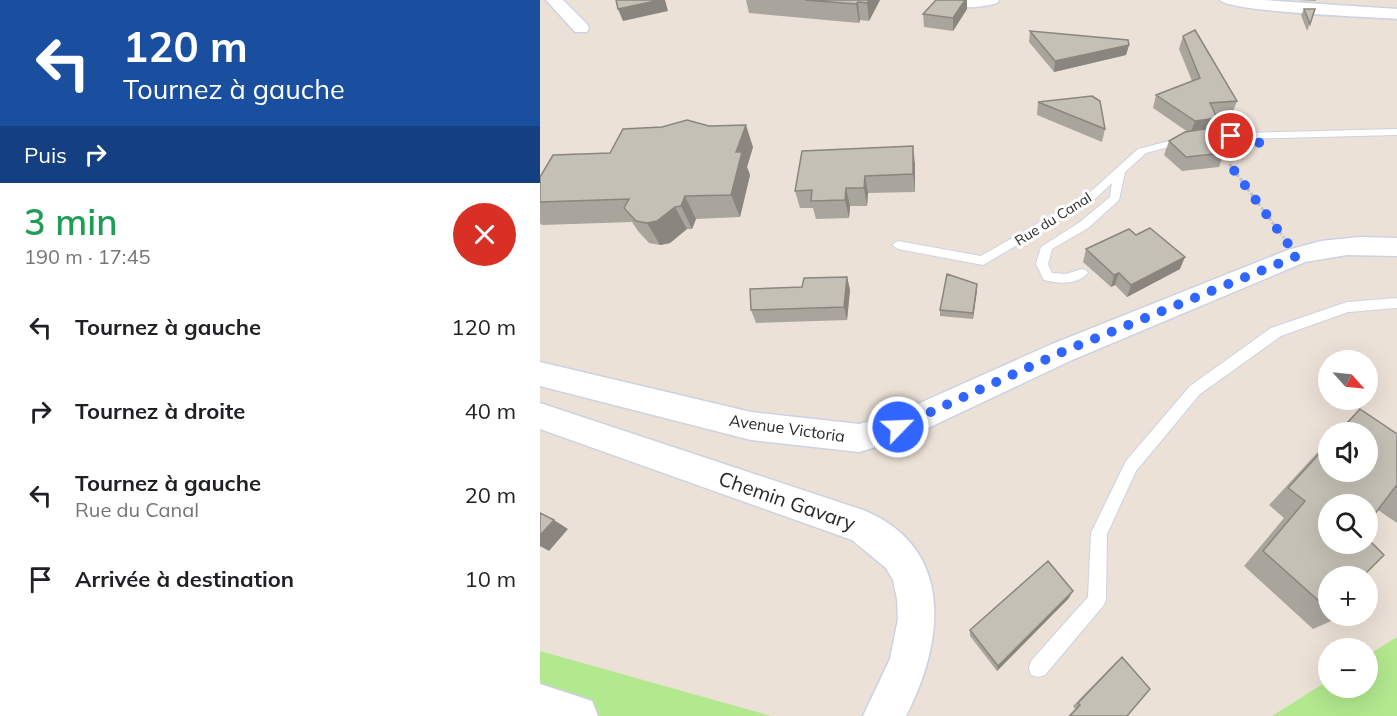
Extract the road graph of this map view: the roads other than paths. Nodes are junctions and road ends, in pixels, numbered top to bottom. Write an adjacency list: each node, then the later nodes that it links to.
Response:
1 (554, 0): 6 (street)
2 (957, 0): 3 (street)
3 (991, 0)
4 (1228, 0): 5 (street)
5 (1397, 14)
6 (581, 28)
7 (1397, 132): 8 (lane, Rue du Canal)
8 (1120, 171): 9 (lane, Rue du Canal); 11 (lane)
9 (898, 245)
10 (1397, 247): 13 (street, Avenue Victoria)
11 (1082, 273)
12 (1397, 303): 15 (lane)
13 (540, 374)
14 (540, 416): 18 (street, Chemin Gavary)
15 (1038, 668)
16 (540, 705): 17 (street)
17 (577, 716)
18 (884, 716)

